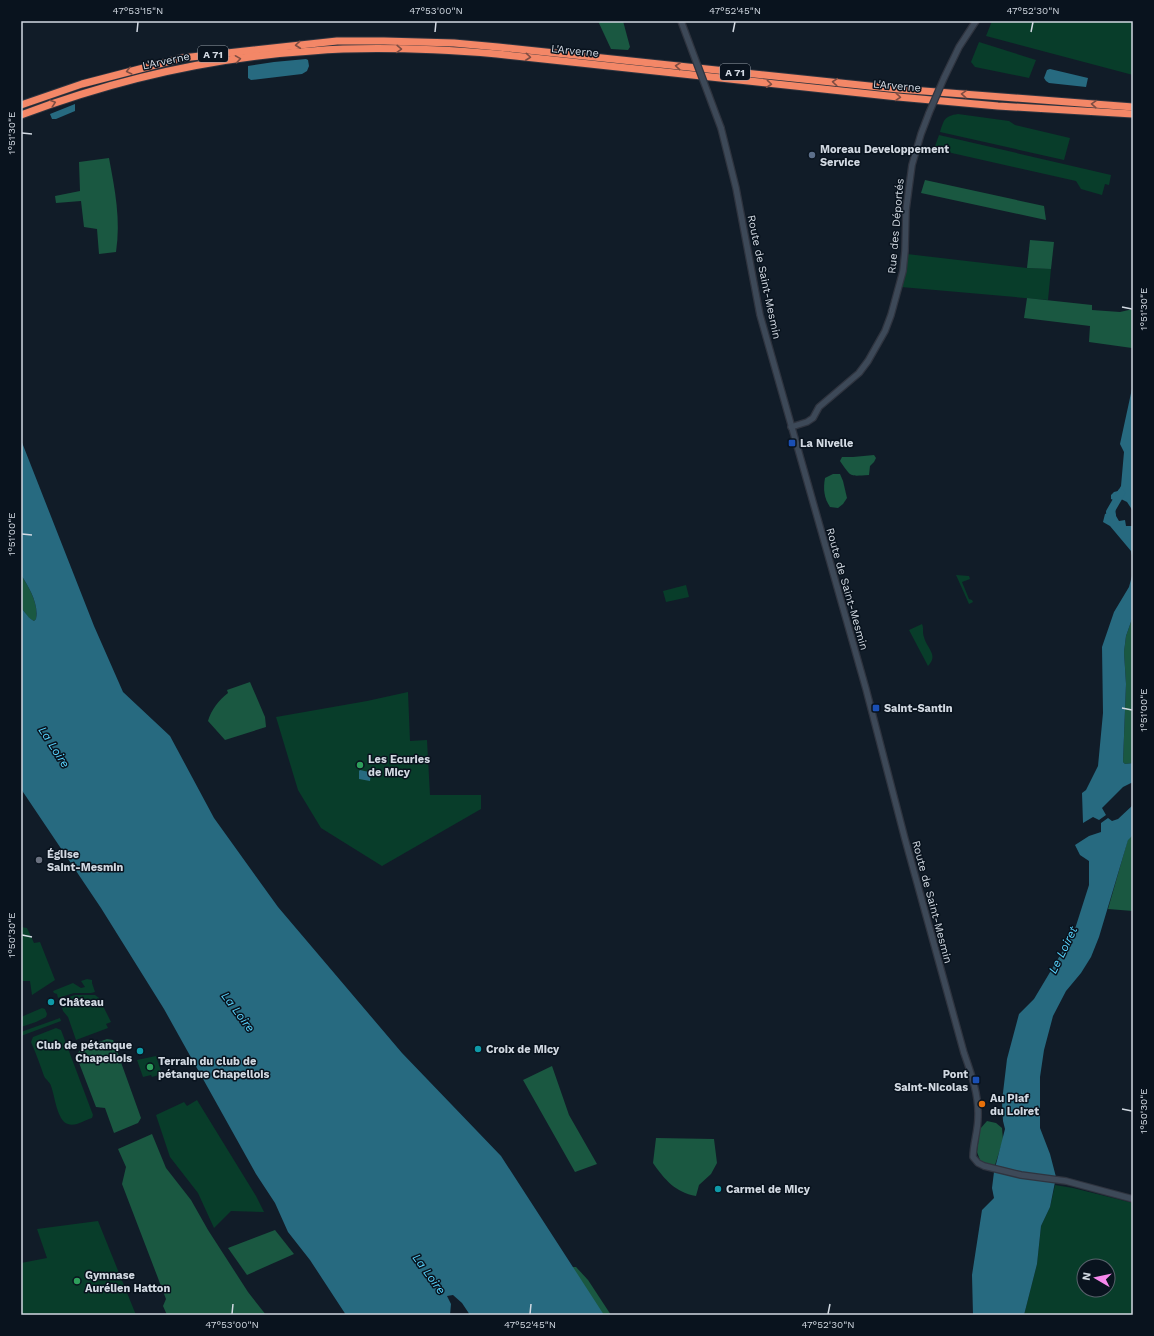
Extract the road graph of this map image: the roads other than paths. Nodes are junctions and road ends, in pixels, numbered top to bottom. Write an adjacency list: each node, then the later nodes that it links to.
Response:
1 (681, 21): 7 (main road, Route de Saint-Mesmin, bridge)
2 (976, 21): 7 (main road, Rue des Déportés, bridge)
3 (21, 105): 4 (highway, L'Arverne / A 71, one-way to 3)
4 (1133, 106)
5 (1133, 114): 6 (highway, L'Arverne / A 71, one-way to 5)
6 (21, 115)
7 (791, 427): 8 (main road, Route de Saint-Mesmin)
8 (1133, 1199)

